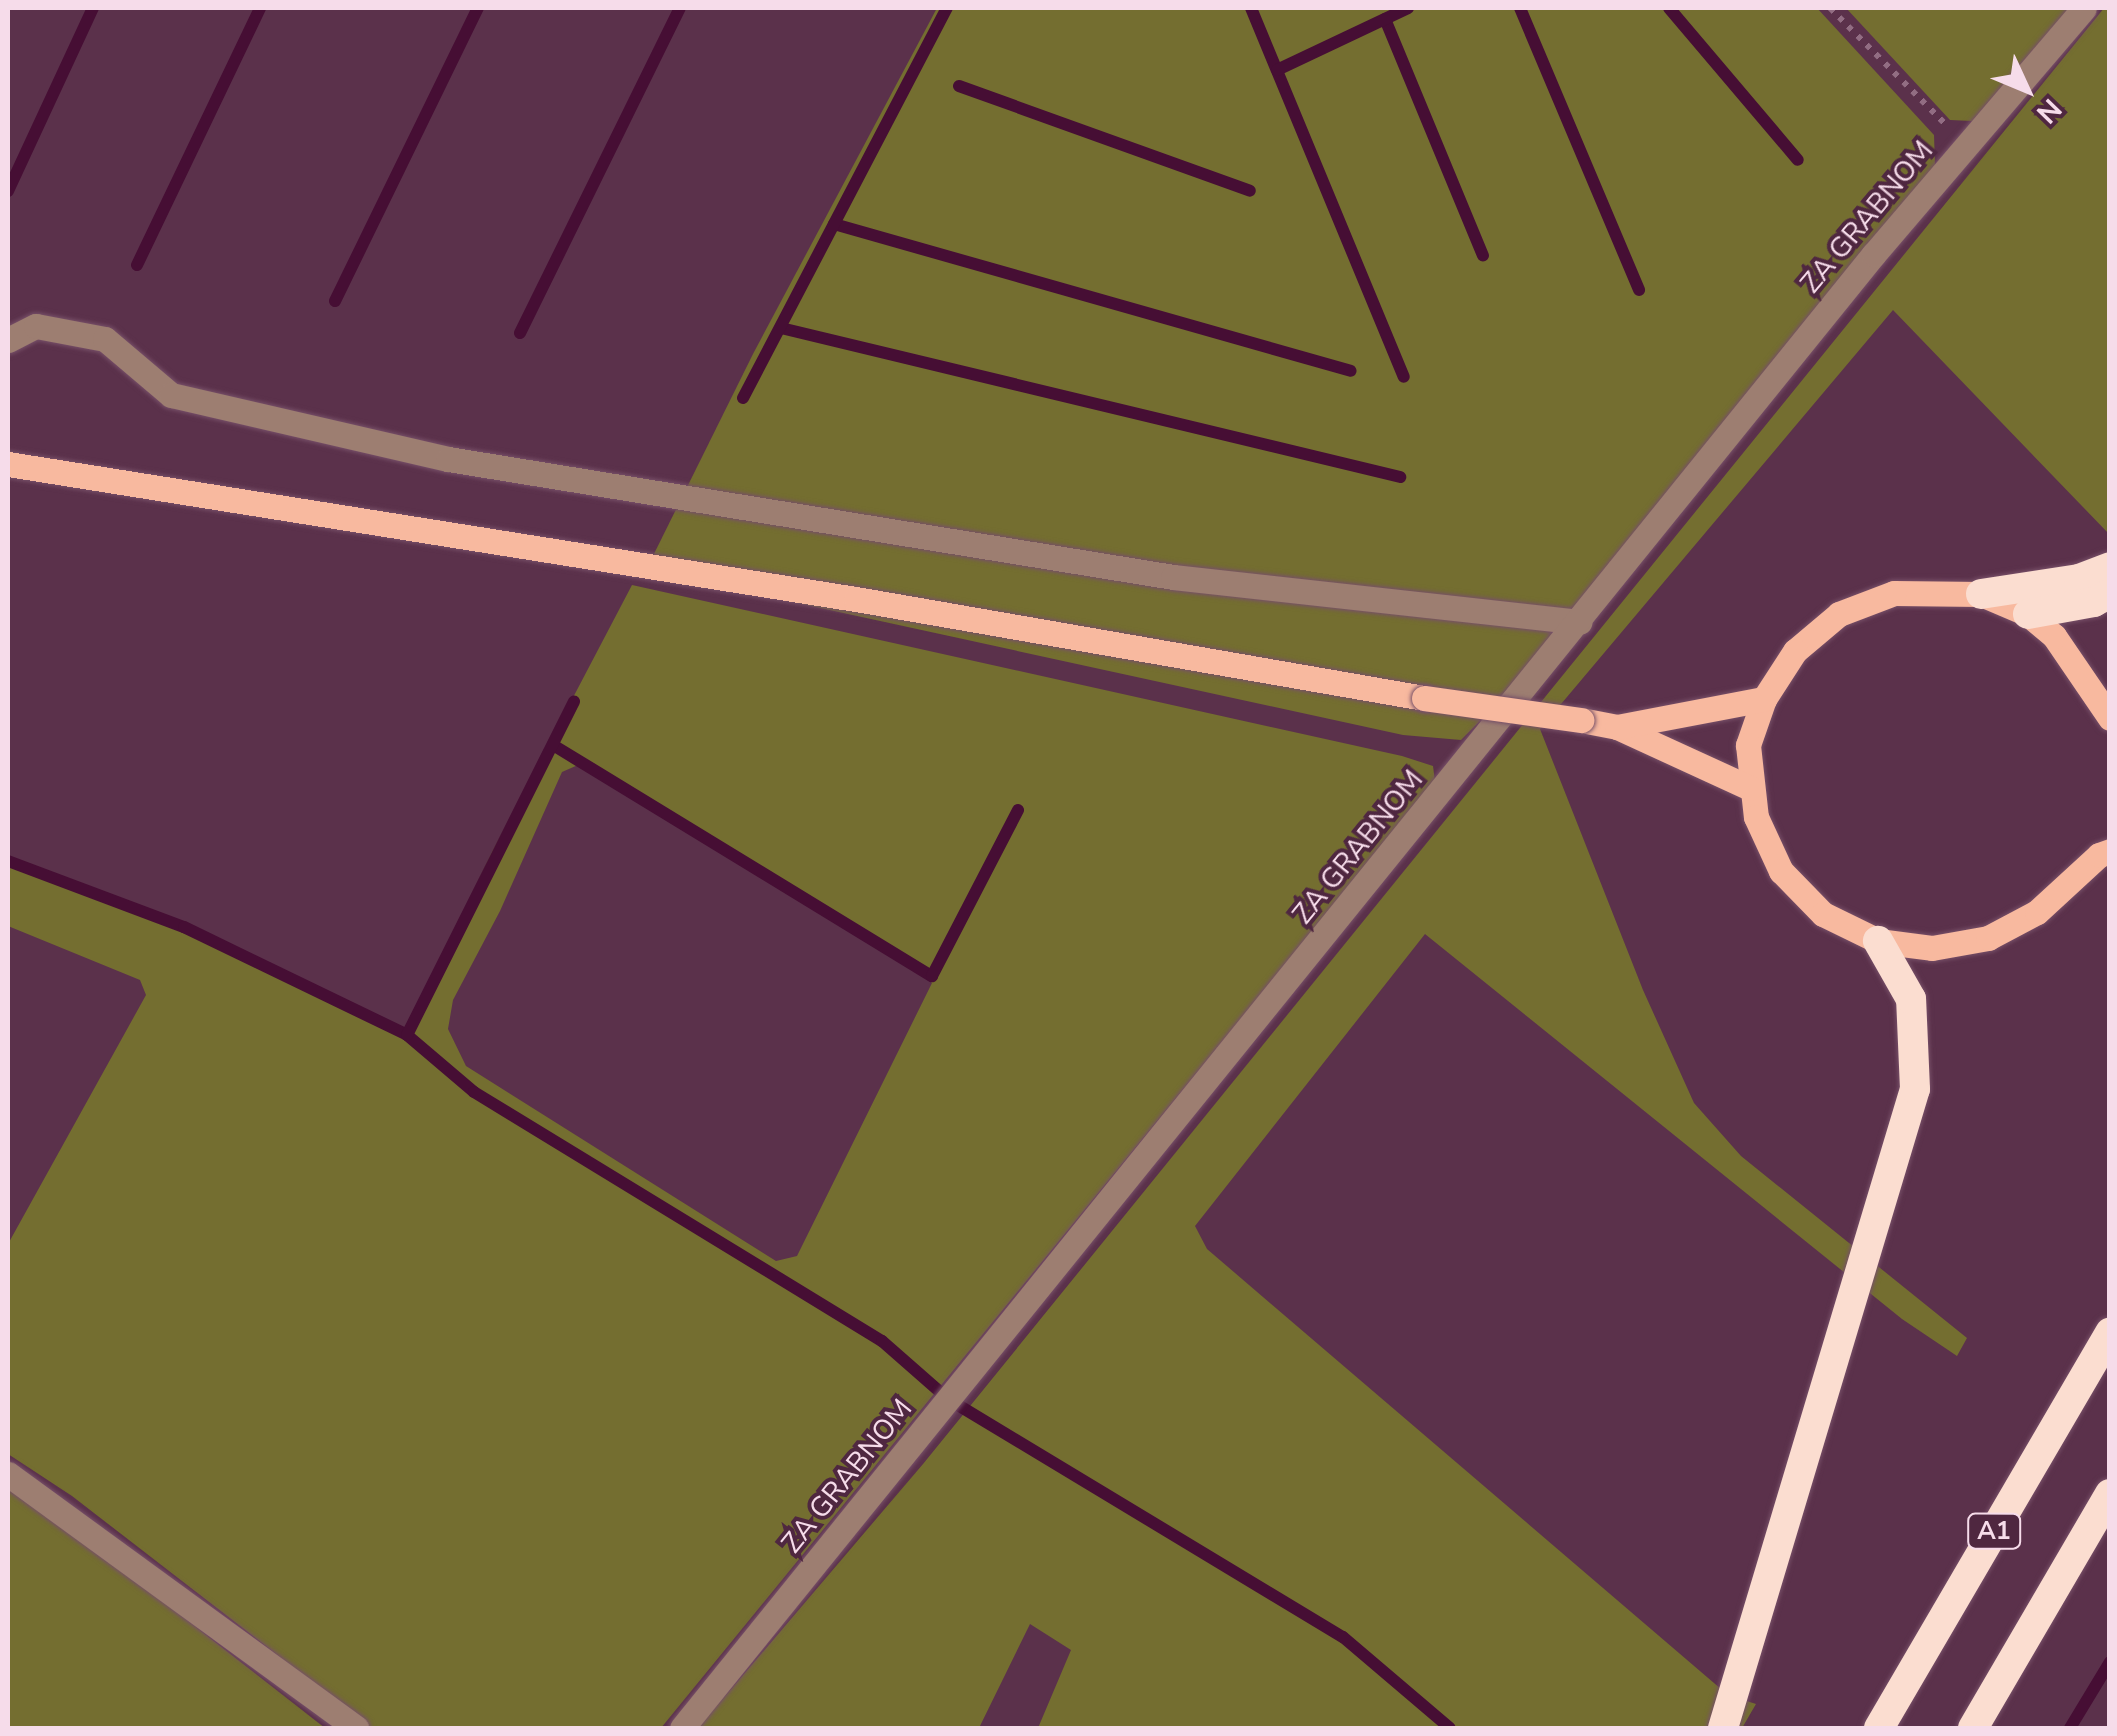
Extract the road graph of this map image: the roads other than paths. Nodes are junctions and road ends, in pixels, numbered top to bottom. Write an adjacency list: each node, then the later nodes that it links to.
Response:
1 (2084, 8): 8 (street, ZA GRABNOM)
2 (8, 340): 8 (street)
3 (8, 464): 11 (main road, bridge)
4 (2110, 567): 6 (highway)
5 (2110, 592): 7 (highway)
6 (1981, 594): 7 (main road); 9 (main road)
7 (2028, 614): 10 (main road)
8 (1580, 622): 19 (street, ZA GRABNOM)
9 (1764, 699): 11 (main road); 12 (main road)
10 (2110, 718)
11 (1617, 726): 12 (main road)
12 (1750, 788): 14 (main road)
13 (2110, 850): 14 (main road)
14 (1878, 941): 20 (highway)
15 (2110, 1333): 21 (highway, A1)
16 (8, 1474): 18 (street)
17 (2110, 1494): 22 (highway)
18 (356, 1728)
19 (682, 1728)
20 (1723, 1728)
21 (1879, 1728)
22 (1973, 1728)

